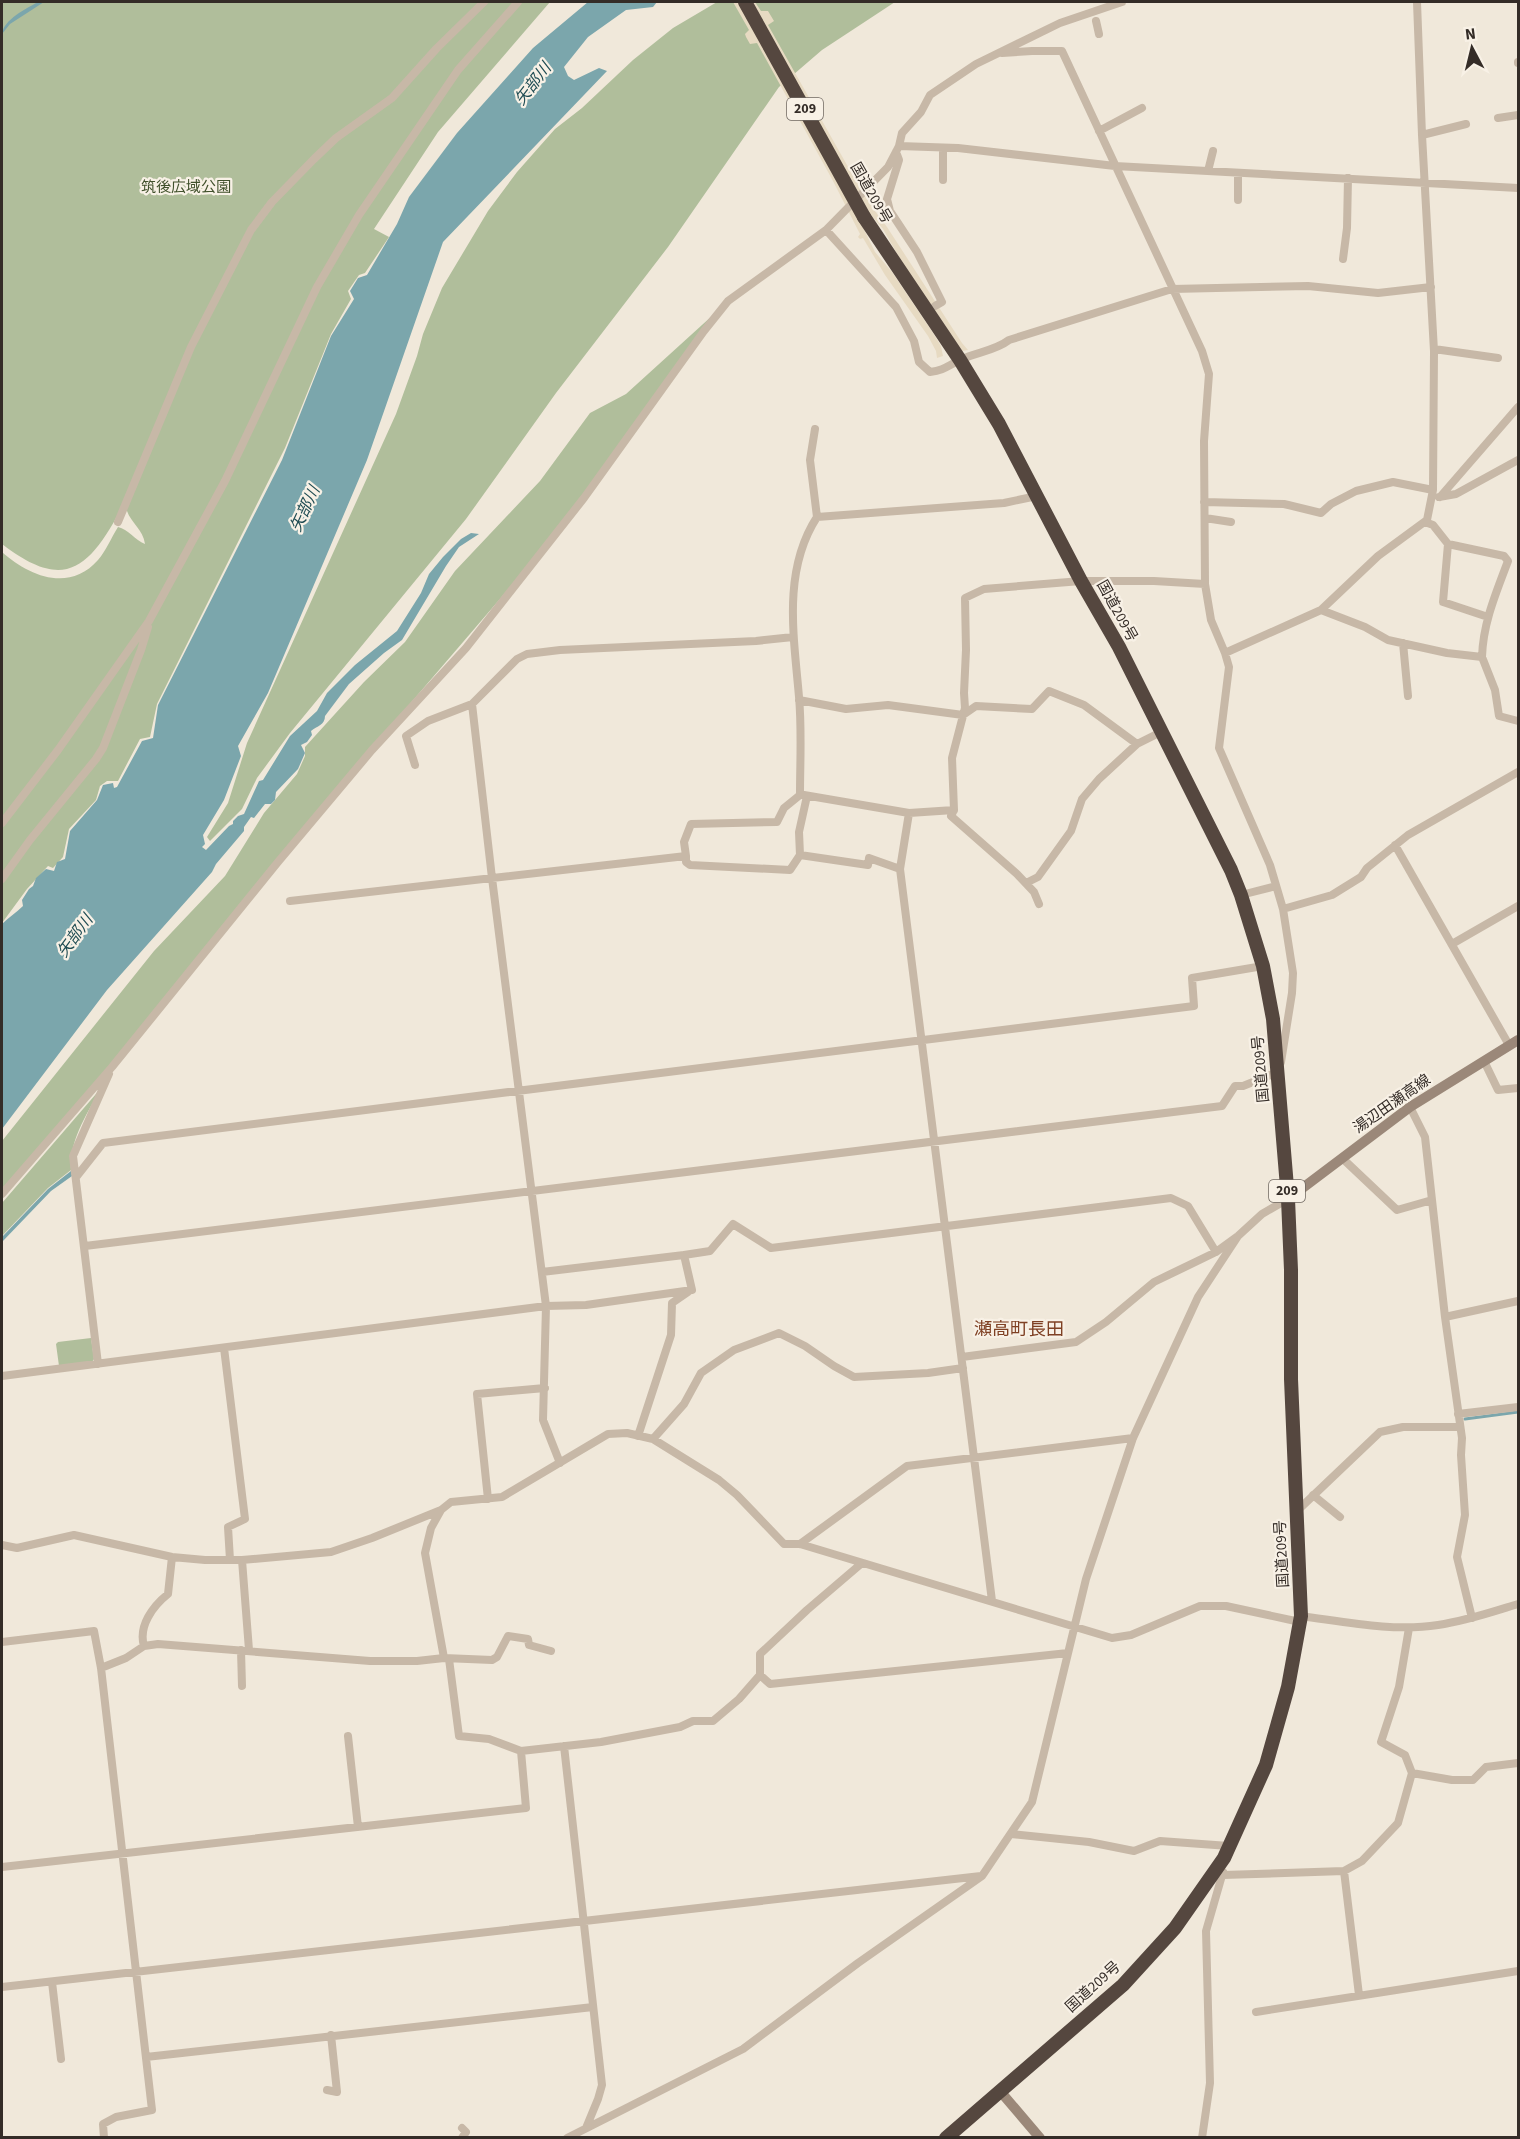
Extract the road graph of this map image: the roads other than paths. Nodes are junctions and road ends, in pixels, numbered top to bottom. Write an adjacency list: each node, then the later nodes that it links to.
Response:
1 (484, 2): 42 (street)
2 (519, 2): 50 (street)
3 (745, 2): 33 (highway, 国道209号 / 209, bridge)
4 (1122, 2): 8 (street)
5 (1417, 2): 14 (street)
6 (1096, 21): 7 (street)
7 (1099, 34)
8 (997, 53): 13 (street); 16 (street)
9 (1142, 108): 13 (street)
10 (1518, 115): 11 (street)
11 (1498, 118)
12 (1466, 124): 14 (street)
13 (1099, 131): 18 (street)
14 (1422, 135): 23 (street)
15 (943, 148): 16 (street); 18 (street); 22 (street)
16 (897, 149): 26 (street); 30 (street)
17 (1214, 151): 19 (street)
18 (1115, 166): 19 (street); 29 (street)
19 (1208, 171): 20 (street)
20 (1238, 172): 21 (street); 25 (street)
21 (1348, 178): 23 (street); 27 (street)
22 (943, 180)
23 (1425, 182): 24 (street); 28 (street)
24 (1518, 188)
25 (1238, 200)
26 (826, 230): 33 (street); 86 (street)
27 (1343, 259)
28 (1431, 287): 29 (street); 31 (street)
29 (1172, 290): 33 (street); 39 (street)
30 (935, 306)
31 (1434, 349): 32 (street); 37 (street)
32 (1498, 358)
33 (960, 360): 38 (highway, 国道209号 / 209)
34 (1518, 407): 37 (street)
35 (814, 429): 40 (street)
36 (1518, 460): 37 (street)
37 (1435, 495): 39 (street); 44 (street)
38 (1036, 496): 40 (street); 46 (highway, 国道209号 / 209)
39 (1204, 502): 41 (street)
40 (817, 517): 51 (street)
41 (1205, 518): 43 (street); 47 (street)
42 (118, 522)
43 (1231, 522)
44 (1425, 522): 45 (street); 48 (street)
45 (1448, 544): 49 (street); 49 (street)
46 (1082, 581): 47 (street); 58 (street); 60 (highway, 国道209号 / 209)
47 (1205, 584): 53 (street)
48 (1321, 610): 52 (street); 53 (street)
49 (1488, 617): 54 (street)
50 (149, 621): 67 (street); 73 (street)
51 (793, 637): 56 (street); 57 (street)
52 (1403, 643): 54 (street); 55 (street)
53 (1225, 653): 75 (street)
54 (1482, 657): 59 (street)
55 (1408, 696)
56 (799, 699): 58 (street); 64 (street)
57 (472, 704): 62 (street); 72 (street)
58 (963, 715): 61 (street); 65 (street)
59 (1518, 720)
60 (1161, 732): 61 (street); 76 (highway, 国道209号 / 209)
61 (1137, 744): 74 (street)
62 (415, 765)
63 (1518, 772): 68 (street)
64 (803, 795): 66 (street); 69 (street); 70 (street)
65 (954, 810): 66 (street); 74 (street)
66 (909, 813): 71 (street)
67 (2, 823)
68 (1395, 845): 80 (street); 81 (street)
69 (800, 855): 70 (street); 71 (street)
70 (686, 856): 72 (street)
71 (900, 869): 83 (street)
72 (492, 878): 77 (street); 89 (street)
73 (2, 879)
74 (1026, 883): 78 (street)
75 (1276, 886): 76 (street); 80 (street)
76 (1241, 895): 82 (highway, 国道209号 / 209)
77 (290, 901)
78 (1039, 904)
79 (1518, 906): 81 (street)
80 (1283, 909): 87 (street)
81 (1452, 944): 84 (street)
82 (1263, 966): 83 (street); 87 (highway, 国道209号 / 209)
83 (922, 1040): 89 (street); 91 (street)
84 (1514, 1042): 85 (main road, 湯辺田瀬高線)
85 (1484, 1061): 88 (street); 90 (main road, 湯辺田瀬高線)
86 (112, 1067): 93 (street); 95 (street)
87 (1278, 1074): 91 (street); 96 (highway, 国道209号 / 209)
88 (1518, 1088)
89 (520, 1091): 93 (street); 94 (street)
90 (1410, 1107): 92 (main road, 湯辺田瀬高線); 97 (street)
91 (934, 1141): 94 (street); 98 (street)
92 (1342, 1158): 96 (main road, 湯辺田瀬高線); 97 (street)
93 (77, 1176): 100 (street)
94 (533, 1191): 100 (street); 103 (street)
95 (2, 1194)
96 (1288, 1199): 99 (street); 125 (highway, 国道209号 / 209)
97 (1432, 1200): 107 (street)
98 (946, 1228): 101 (street); 102 (street); 109 (street)
99 (1238, 1236): 101 (street); 118 (street)
100 (85, 1246): 110 (street)
101 (1216, 1252): 109 (street)
102 (684, 1255): 103 (street); 104 (street)
103 (542, 1272): 106 (street)
104 (692, 1290): 106 (street); 117 (street)
105 (1518, 1300): 107 (street)
106 (546, 1306): 108 (street); 113 (street)
107 (1445, 1317): 115 (street)
108 (224, 1348): 110 (street); 130 (street)
109 (962, 1358): 111 (street)
110 (98, 1364): 112 (street)
111 (963, 1368): 119 (street); 120 (street)
112 (2, 1376)
113 (545, 1388): 121 (street); 123 (street)
114 (1518, 1407): 115 (street)
115 (1458, 1414): 116 (street)
116 (1459, 1427): 122 (street); 135 (street)
117 (638, 1436): 119 (street); 121 (street)
118 (1133, 1438): 120 (street); 137 (street)
119 (653, 1440): 128 (street)
120 (974, 1459): 128 (street); 133 (street)
121 (560, 1463): 123 (street)
122 (1313, 1496): 125 (street); 126 (street)
123 (488, 1498): 124 (street)
124 (441, 1510): 131 (street); 144 (street)
125 (1297, 1511): 136 (highway, 国道209号 / 209)
126 (1340, 1516)
127 (2, 1545): 129 (street)
128 (800, 1545): 132 (street)
129 (172, 1557): 130 (street); 140 (street)
130 (230, 1560): 131 (street)
131 (242, 1560): 141 (street)
132 (862, 1563): 133 (street); 146 (street)
133 (992, 1601): 137 (street)
134 (1518, 1604): 135 (street)
135 (1472, 1618): 138 (street)
136 (1301, 1619): 137 (street); 138 (street); 155 (highway, 国道209号 / 209)
137 (1075, 1627): 143 (street)
138 (1409, 1628): 152 (street)
139 (2, 1642): 145 (street)
140 (144, 1646): 141 (street); 145 (street)
141 (245, 1650): 144 (street); 147 (street)
142 (551, 1650): 144 (street)
143 (1068, 1653): 146 (street); 154 (street)
144 (447, 1659): 150 (street)
145 (102, 1668): 156 (street)
146 (760, 1675): 149 (street)
147 (242, 1686)
148 (348, 1736): 153 (street)
149 (564, 1746): 150 (street); 161 (street)
150 (521, 1751): 153 (street)
151 (1518, 1762): 152 (street)
152 (1412, 1773): 158 (street)
153 (358, 1827): 156 (street)
154 (1011, 1834): 155 (street); 160 (street)
155 (1227, 1852): 159 (street); 173 (highway, 国道209号 / 209)
156 (123, 1853): 157 (street); 163 (street)
157 (2, 1867)
158 (1344, 1871): 159 (street); 166 (street)
159 (1223, 1875): 181 (street)
160 (982, 1876): 161 (street); 175 (street)
161 (583, 1922): 163 (street); 167 (street)
162 (1518, 1971): 166 (street)
163 (136, 1972): 164 (street); 170 (street)
164 (52, 1982): 165 (street); 171 (street)
165 (2, 1987)
166 (1359, 1995): 168 (street)
167 (593, 2007): 169 (street); 175 (street)
168 (1256, 2012)
169 (331, 2035): 170 (street); 172 (street)
170 (146, 2057): 176 (street)
171 (61, 2059)
172 (327, 2090)
173 (1000, 2091): 179 (highway, 国道209号 / 209); 180 (main road)
174 (462, 2128): 177 (street)
175 (586, 2128): 178 (street)
176 (104, 2138)
177 (462, 2138)
178 (567, 2138)
179 (946, 2138)
180 (1040, 2138)
181 (1202, 2138)

